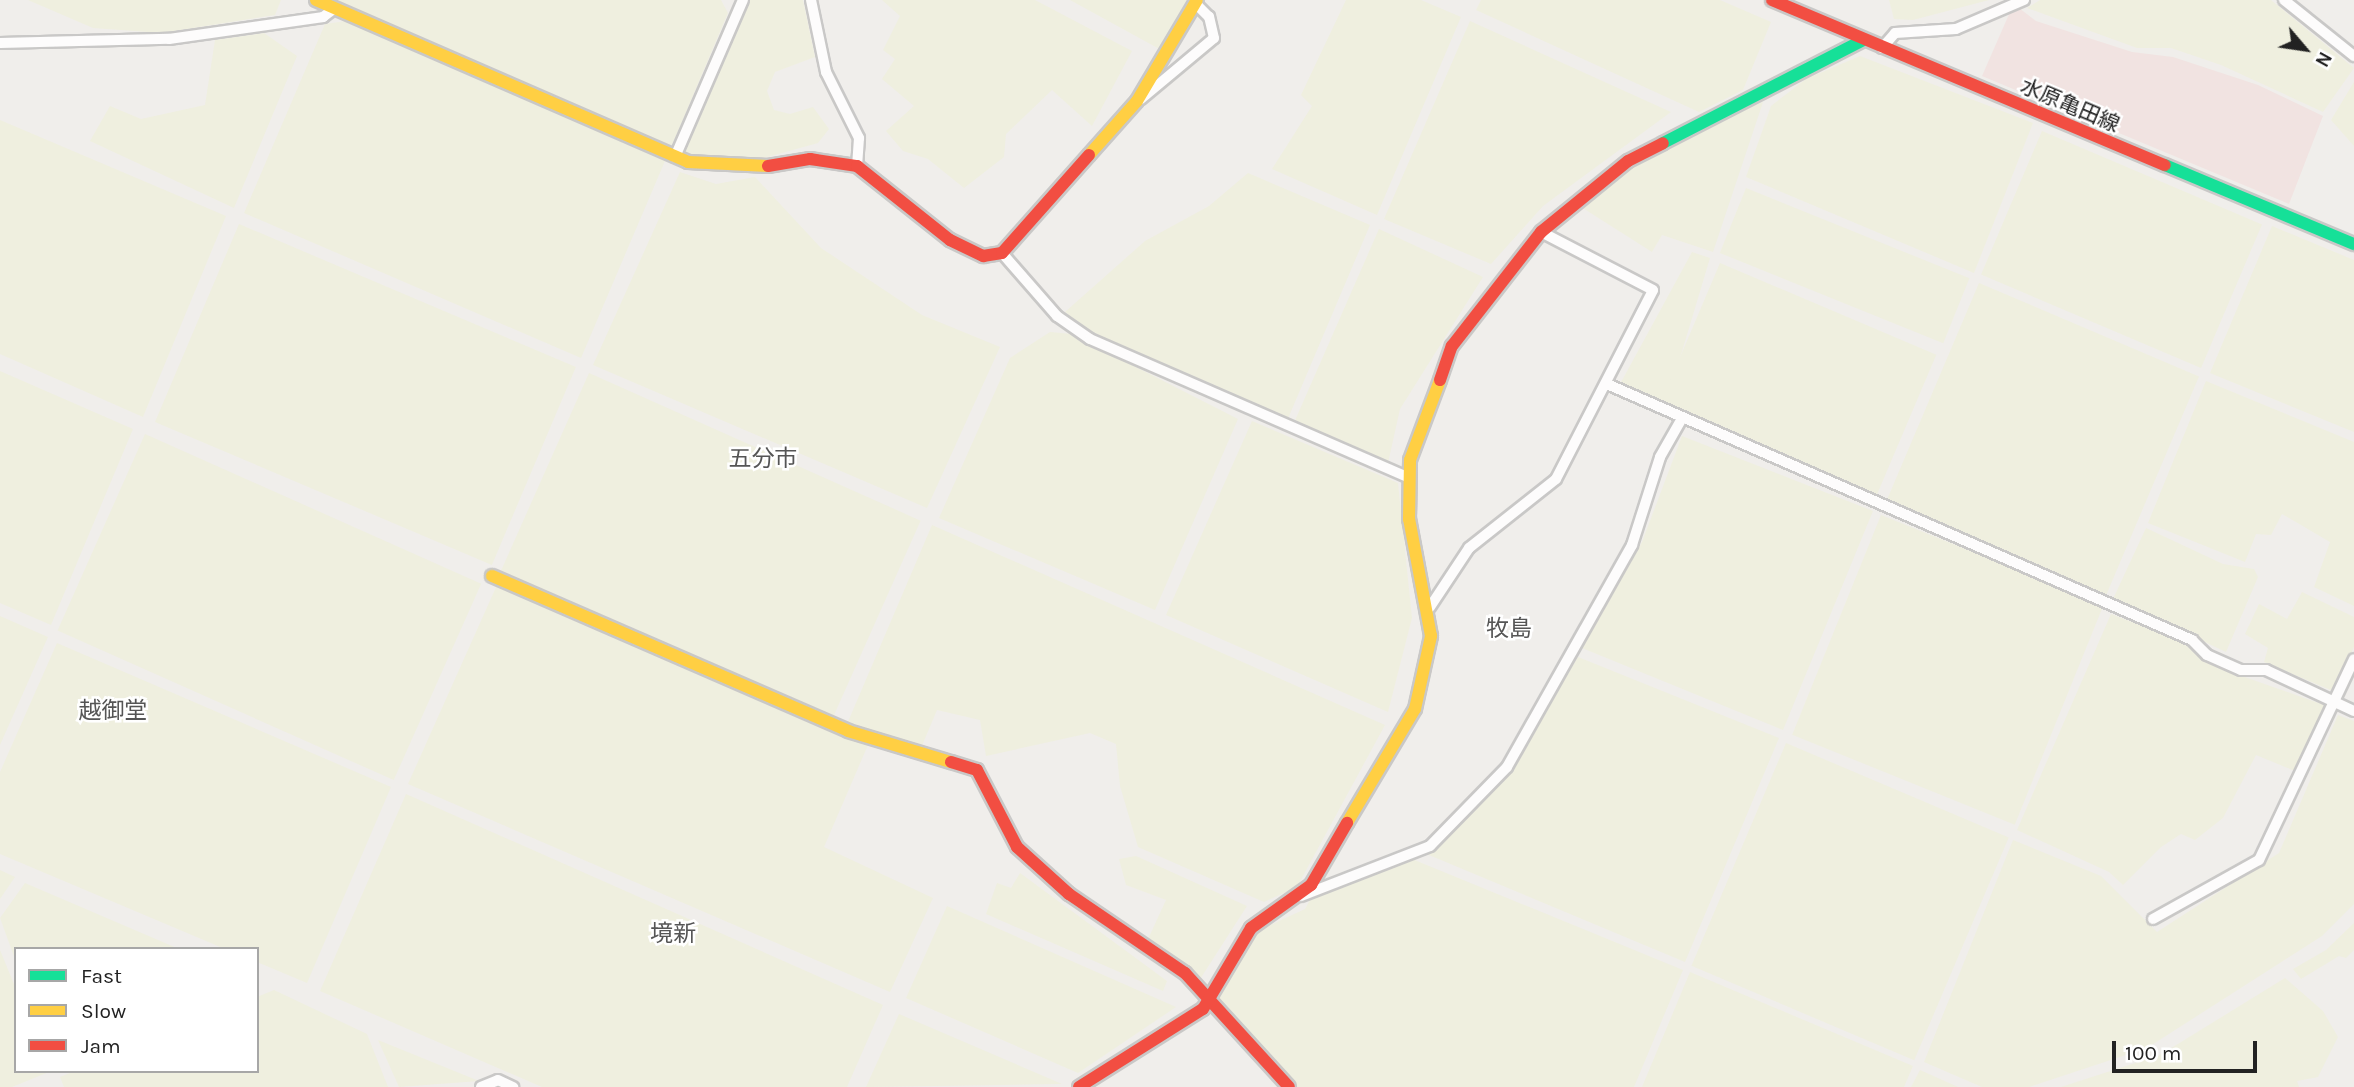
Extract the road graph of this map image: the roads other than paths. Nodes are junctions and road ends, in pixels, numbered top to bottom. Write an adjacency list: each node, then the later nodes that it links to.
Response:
1 (316, 0): 9 (street)
2 (743, 0): 15 (street)
3 (822, 0): 8 (street)
4 (1772, 0): 10 (street, 水原亀田線)
5 (2024, 0): 12 (street)
6 (2284, 0): 13 (street)
7 (1196, 2): 14 (street); 14 (street)
8 (811, 4): 16 (street)
9 (335, 8): 11 (street); 15 (street)
10 (1863, 40): 12 (street, 水原亀田線); 17 (street)
11 (0, 43)
12 (1882, 48): 18 (street, 水原亀田線)
13 (2354, 56)
14 (1138, 101): 19 (street)
15 (675, 157): 16 (street)
16 (857, 166): 19 (street)
17 (1541, 232): 20 (street); 22 (street)
18 (2354, 244)
19 (1002, 253): 22 (street)
20 (1607, 384): 21 (street); 24 (street)
21 (1681, 420): 26 (street); 28 (street)
22 (1407, 477): 24 (street)
23 (492, 576): 30 (street)
24 (1430, 607): 28 (street)
25 (2354, 659): 26 (street)
26 (2335, 703): 27 (street); 29 (street)
27 (2354, 711)
28 (1300, 896): 30 (street)
29 (2153, 919)
30 (1211, 997): 31 (street); 34 (street)
31 (1082, 1086)
32 (481, 1087): 33 (street)
33 (513, 1087)
34 (1289, 1087)

